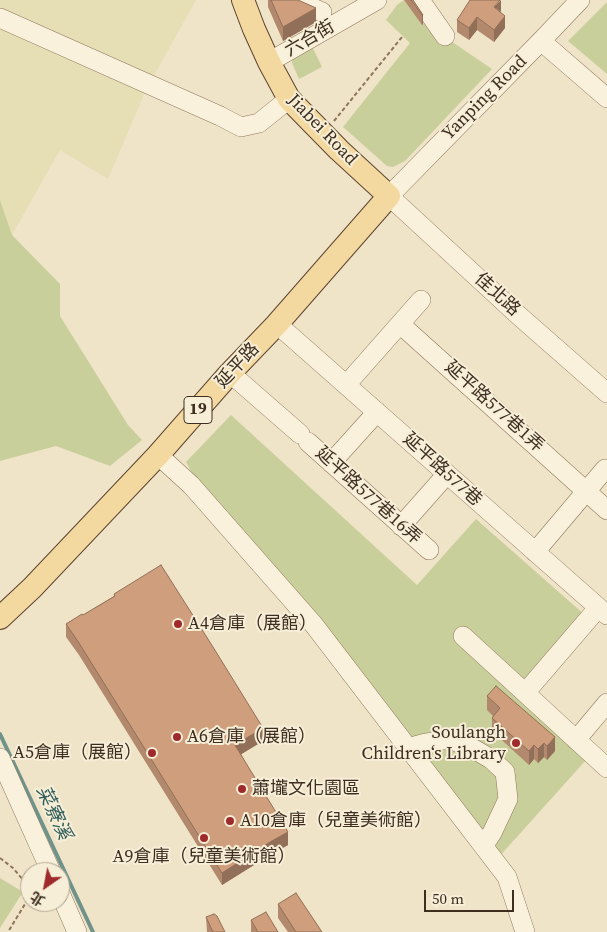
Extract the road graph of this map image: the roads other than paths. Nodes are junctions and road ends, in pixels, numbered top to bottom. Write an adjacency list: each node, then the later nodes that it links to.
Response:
1 (295, 0): 6 (street)
2 (377, 0): 6 (street, 六合街)
3 (420, 0): 8 (street)
4 (580, 0): 9 (street, Yanping Road)
5 (249, 2): 10 (main road, Jiabei Road)
6 (326, 13): 10 (street, 六合街)
7 (0, 18): 12 (street)
8 (445, 36)
9 (541, 41): 11 (street); 13 (street, Yanping Road)
10 (269, 62): 12 (main road, Jiabei Road)
11 (607, 98)
12 (289, 99): 13 (main road, Jiabei Road)
13 (389, 196): 15 (main road, 延平路 / 19); 19 (street, 佳北路)
14 (421, 300): 16 (street)
15 (278, 324): 17 (main road, 延平路 / 19); 18 (street, 延平路577巷)
16 (400, 324): 18 (street); 25 (street, 延平路577巷1弄)
17 (230, 374): 21 (main road, 延平路 / 19); 22 (street, 延平路577巷16弄)
18 (346, 385): 20 (street, 延平路577巷)
19 (607, 393)
20 (377, 412): 22 (street); 24 (street, 延平路577巷)
21 (158, 455): 31 (main road, 延平路 / 19); 36 (street)
22 (331, 463): 27 (street, 延平路577巷16弄)
23 (605, 469): 25 (street)
24 (447, 474): 27 (street); 29 (street, 延平路577巷)
25 (587, 491): 26 (street, 延平路577巷1弄); 29 (street)
26 (607, 510)
27 (401, 526): 28 (street, 延平路577巷16弄)
28 (429, 550)
29 (535, 552): 30 (street, 延平路577巷)
30 (603, 612): 33 (street)
31 (0, 618)
32 (463, 636): 33 (street)
33 (525, 693): 35 (street)
34 (607, 703): 35 (street)
35 (576, 740): 38 (street)
36 (408, 748): 39 (street); 39 (street)
37 (0, 760): 40 (street)
38 (607, 768)
39 (484, 846): 43 (street)
40 (46, 862)
41 (69, 912): 42 (street)
42 (78, 932)
43 (526, 932)

